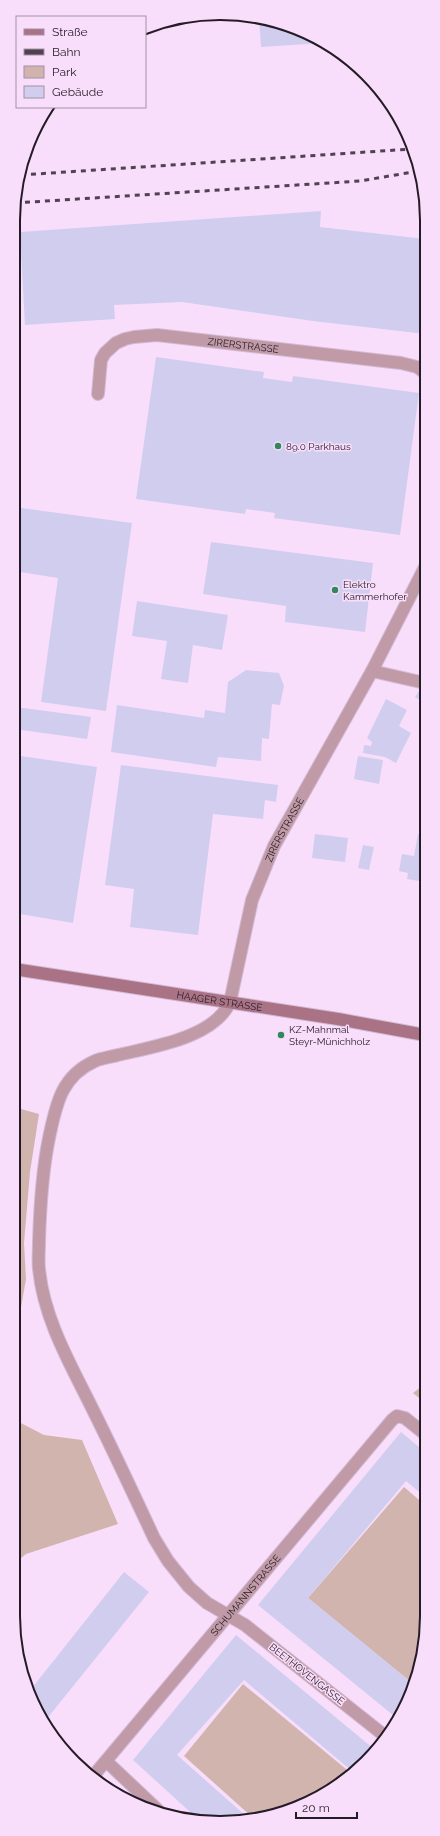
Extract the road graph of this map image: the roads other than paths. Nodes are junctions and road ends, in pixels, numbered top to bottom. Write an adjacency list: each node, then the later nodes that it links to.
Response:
1 (420, 370): 2 (street, ZIRERSTRASSE)
2 (98, 394)
3 (420, 577): 4 (street, ZIRERSTRASSE)
4 (372, 672): 5 (street); 7 (street, ZIRERSTRASSE)
5 (420, 682)
6 (20, 970): 7 (main road, HAAGER STRASSE)
7 (230, 1002): 8 (main road, HAAGER STRASSE); 10 (street, BEETHOVENGASSE)
8 (420, 1034)
9 (420, 1430): 10 (street, SCHUMANNSTRASSE)
10 (227, 1615): 11 (street, BEETHOVENGASSE); 12 (street, SCHUMANNSTRASSE)
11 (382, 1734)
12 (106, 1762): 13 (street, SCHUMANNSTRASSE); 14 (street)
13 (96, 1773)
14 (151, 1803)

